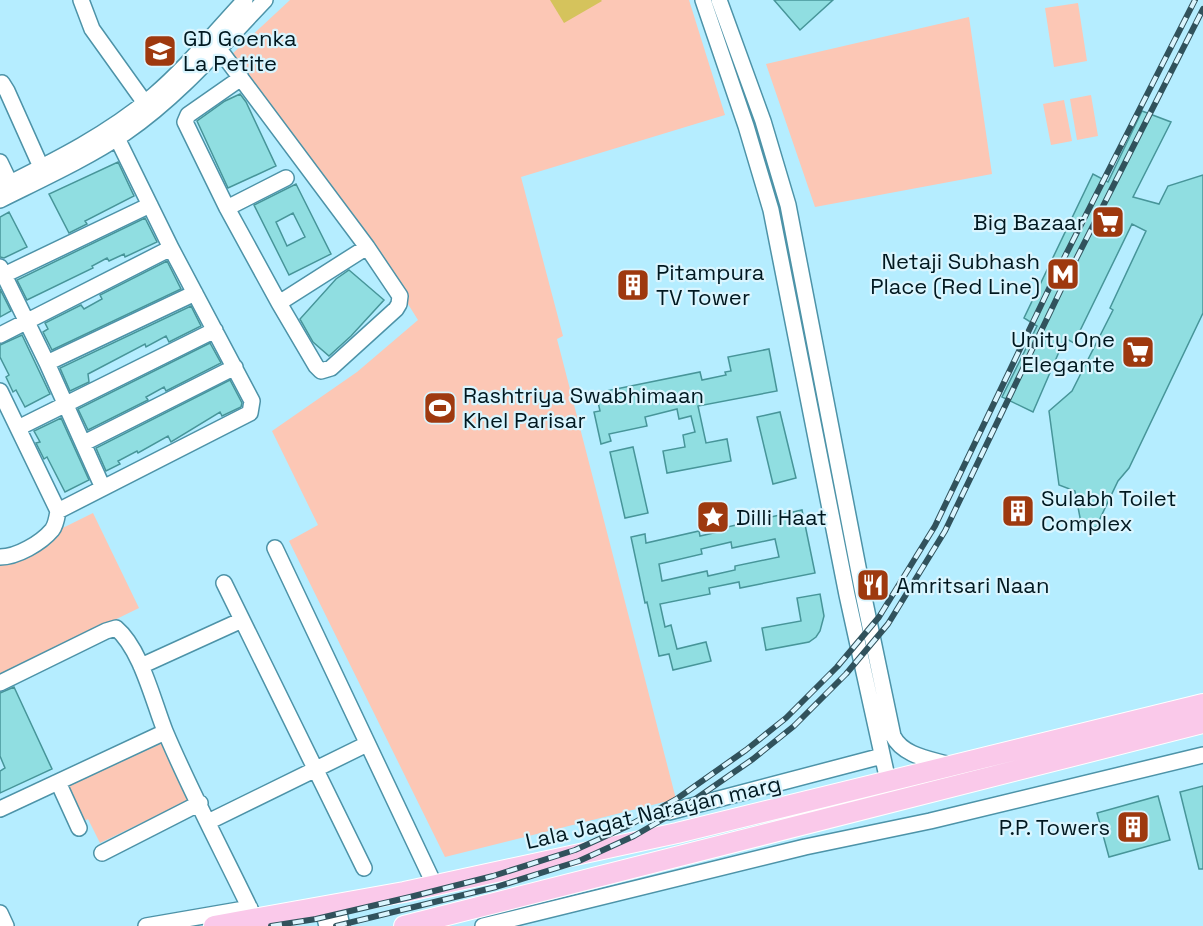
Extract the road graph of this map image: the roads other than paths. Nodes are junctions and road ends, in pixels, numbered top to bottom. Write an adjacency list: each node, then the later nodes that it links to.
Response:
1 (81, 0): 9 (street)
2 (245, 0): 6 (street)
3 (265, 0): 5 (street)
4 (712, 3): 23 (street); 24 (street)
5 (219, 49): 6 (street); 7 (street)
6 (202, 58): 9 (street)
7 (241, 78): 17 (street); 18 (street)
8 (0, 84): 12 (street)
9 (148, 107): 10 (street); 12 (street)
10 (117, 138): 15 (street); 16 (street)
11 (0, 162): 14 (street)
12 (41, 167): 14 (street)
13 (286, 178): 17 (street)
14 (5, 186)
15 (0, 200)
16 (150, 205): 19 (street); 20 (street)
17 (227, 208): 22 (street)
18 (367, 247): 22 (street); 22 (street)
19 (171, 248): 21 (street); 25 (street)
20 (2, 271): 25 (street)
21 (195, 293): 26 (street); 28 (street)
22 (279, 303)
23 (808, 306): 24 (street); 53 (street)
24 (791, 310): 52 (street)
25 (27, 321): 27 (street); 28 (street)
26 (215, 330): 29 (street); 31 (street)
27 (0, 335)
28 (47, 363): 31 (street)
29 (235, 367): 33 (street); 34 (street)
30 (0, 392): 32 (street)
31 (65, 405): 32 (street); 33 (street)
32 (18, 428): 35 (street)
33 (84, 443): 34 (street)
34 (103, 488): 35 (street)
35 (58, 511): 37 (street)
36 (275, 548): 49 (street)
37 (0, 557)
38 (224, 583): 39 (street)
39 (242, 620): 40 (street); 54 (street)
40 (141, 666): 41 (street); 47 (street)
41 (0, 683)
42 (1203, 690): 45 (main road)
43 (1203, 704): 46 (main road)
44 (1203, 723): 46 (main road)
45 (1100, 729): 46 (main road, Lala Jagat Narayan marg); 53 (main road, Lala Jagat Narayan marg)
46 (1136, 730): 50 (main road, Lala Jagat Narayan marg)
47 (165, 732): 56 (street); 57 (street)
48 (1203, 736): 50 (main road)
49 (367, 744): 54 (street); 67 (street)
50 (1103, 749): 66 (main road, Lala Jagat Narayan marg)
51 (1203, 755): 64 (street)
52 (882, 756): 55 (street); 59 (street)
53 (950, 765): 55 (main road, Lala Jagat Narayan marg)
54 (315, 769): 60 (street); 65 (street)
55 (888, 781): 63 (main road, Lala Jagat Narayan marg)
56 (58, 782): 58 (street); 61 (street)
57 (200, 803): 60 (street); 62 (street)
58 (0, 809)
59 (669, 812)
60 (208, 822): 70 (street)
61 (79, 828)
62 (102, 853)
63 (560, 859): 66 (main road); 67 (main road, Lala Jagat Narayan marg)
64 (743, 862): 77 (street); 78 (street)
65 (364, 868)
66 (568, 885): 76 (main road, Lala Jagat Narayan marg)
67 (435, 886): 68 (main road, Lala Jagat Narayan marg)
68 (329, 905): 70 (main road, Lala Jagat Narayan marg); 74 (street); 75 (street)
69 (0, 913): 71 (street)
70 (252, 914): 72 (street); 73 (main road, Lala Jagat Narayan marg)
71 (6, 926)
72 (146, 926)
73 (214, 926)
74 (327, 926)
75 (342, 926)
76 (404, 926)
77 (438, 926)
78 (483, 926)

